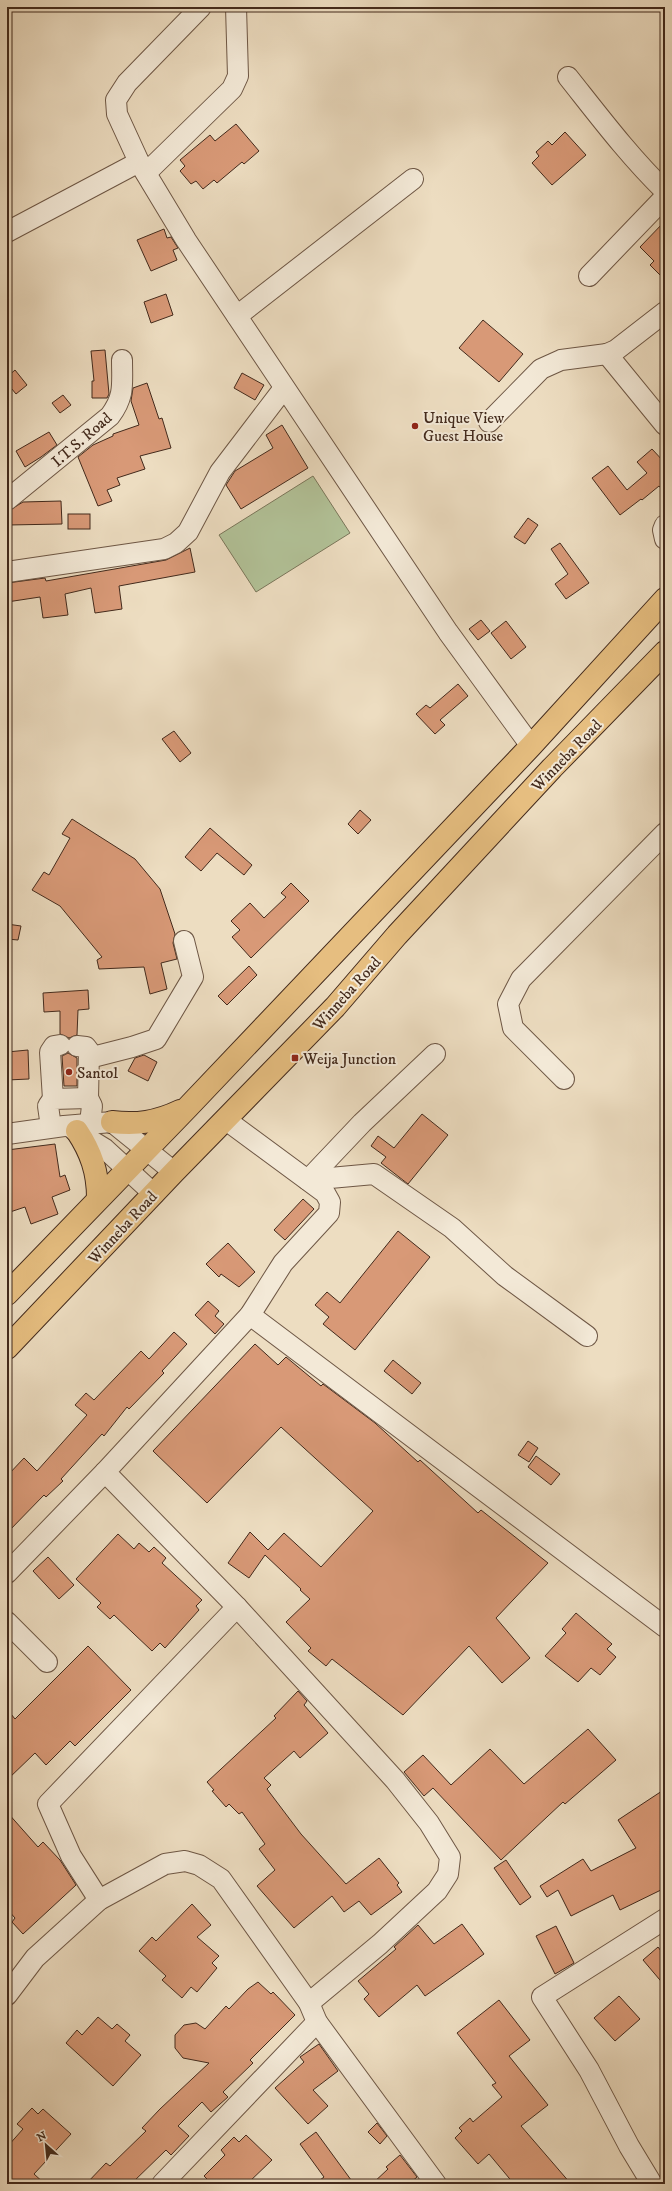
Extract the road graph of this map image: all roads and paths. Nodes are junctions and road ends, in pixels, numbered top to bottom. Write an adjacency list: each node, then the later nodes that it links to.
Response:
1 (201, 7): 4 (street)
2 (236, 7): 4 (street)
3 (568, 77): 6 (street)
4 (143, 168): 8 (street); 11 (street)
5 (413, 179): 11 (street)
6 (665, 191)
7 (665, 197): 9 (street)
8 (7, 232)
9 (589, 276)
10 (665, 312): 12 (street)
11 (237, 316): 14 (street)
12 (607, 354): 15 (street); 16 (street)
13 (122, 360): 17 (street, I.T.S. Road)
14 (284, 388): 20 (street); 23 (street)
15 (489, 422)
16 (665, 425)
17 (7, 500)
18 (665, 525): 19 (street)
19 (665, 539)
20 (7, 572)
21 (665, 599): 23 (highway, Winneba Road)
22 (665, 652): 32 (highway, Winneba Road)
23 (531, 746): 31 (highway, Winneba Road)
24 (665, 834): 28 (street)
25 (184, 941): 26 (street)
26 (76, 1050): 29 (street); 30 (street)
27 (435, 1054): 39 (street)
28 (564, 1079)
29 (88, 1098): 30 (street); 34 (street)
30 (52, 1100): 34 (street)
31 (188, 1107): 33 (highway); 36 (highway, Winneba Road)
32 (226, 1120): 38 (highway, Winneba Road); 39 (street)
33 (112, 1122): 34 (street); 36 (street)
34 (70, 1127): 35 (street); 37 (street); 41 (highway)
35 (7, 1134)
36 (146, 1150): 37 (highway, Winneba Road); 38 (street)
37 (128, 1169): 40 (street); 41 (highway, Winneba Road)
38 (174, 1172): 40 (highway, Winneba Road)
39 (308, 1180): 43 (street); 44 (street)
40 (154, 1194): 45 (highway, Winneba Road)
41 (98, 1198): 42 (highway, Winneba Road)
42 (7, 1294)
43 (250, 1315): 46 (street); 50 (street)
44 (586, 1336)
45 (7, 1348)
46 (105, 1472): 47 (street); 48 (street)
47 (7, 1573)
48 (237, 1607): 52 (street); 55 (street)
49 (7, 1622): 51 (street)
50 (665, 1627)
51 (47, 1662)
52 (99, 1900): 54 (street); 55 (street)
53 (665, 1919): 59 (street)
54 (7, 1995)
55 (309, 2003): 56 (street)
56 (318, 2022): 57 (street); 58 (street)
57 (169, 2182)
58 (436, 2184)
59 (652, 2184)

